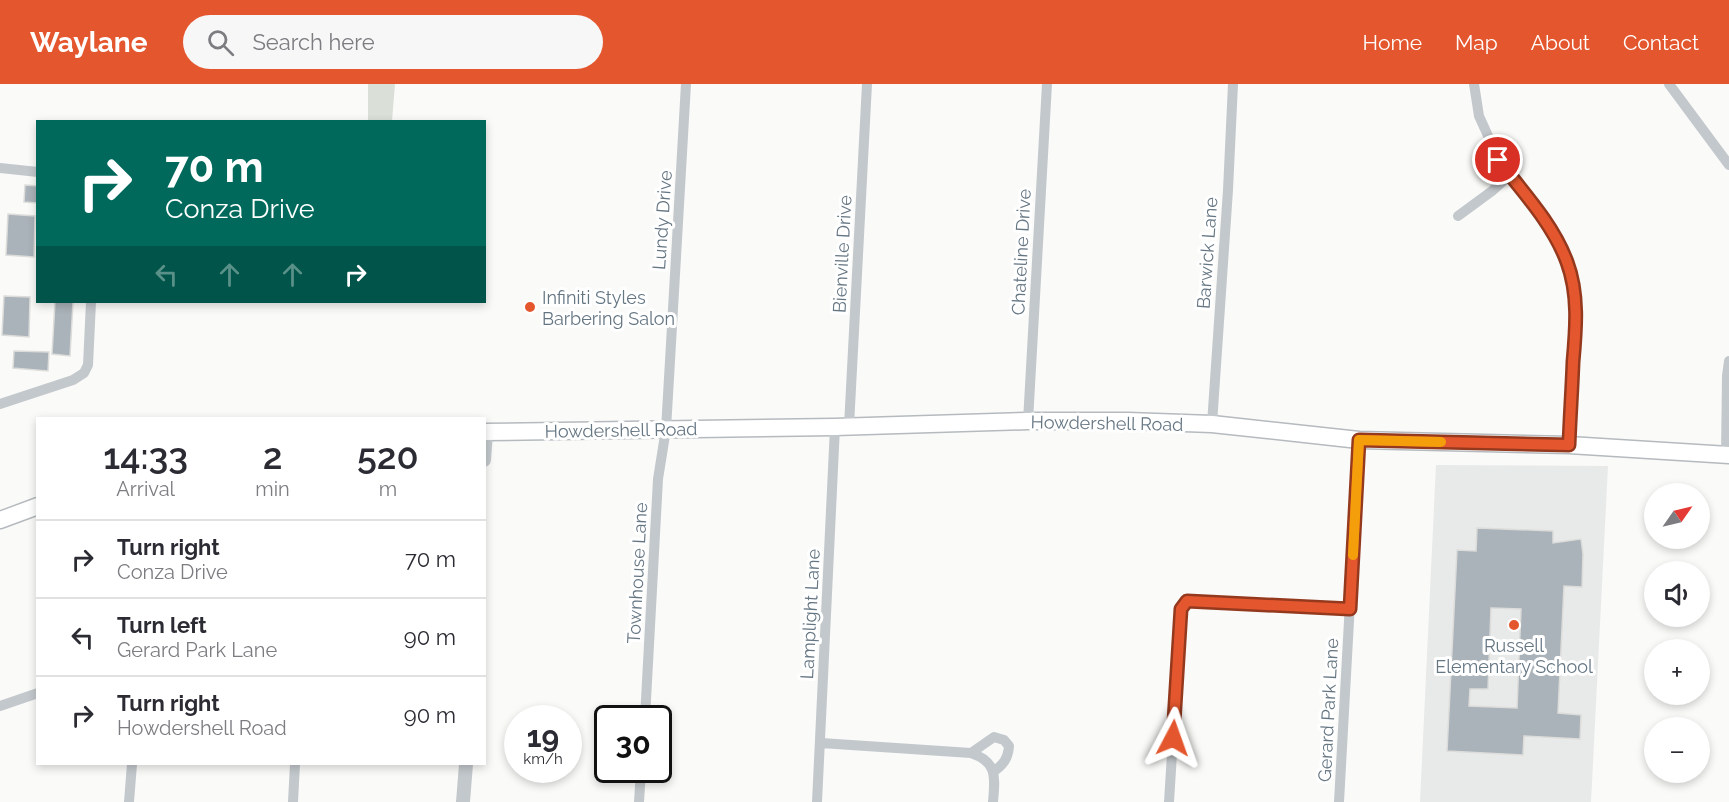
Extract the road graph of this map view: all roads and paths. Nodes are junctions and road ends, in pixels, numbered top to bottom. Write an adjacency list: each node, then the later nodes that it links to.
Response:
1 (686, 84): 18 (street, Lundy Drive)
2 (867, 84): 17 (street, Bienville Drive)
3 (1047, 84): 15 (street, Chateline Drive)
4 (1233, 84): 16 (street, Barwick Lane)
5 (1474, 84): 10 (street)
6 (1669, 84): 7 (street)
7 (1729, 165)
8 (0, 168): 9 (street)
9 (36, 171)
10 (1510, 175): 11 (street); 21 (street)
11 (1458, 216)
12 (91, 303): 14 (street)
13 (1729, 361): 22 (street)
14 (0, 404)
15 (1028, 421): 16 (main road, Howdershell Road); 17 (main road, Howdershell Road)
16 (1212, 424): 20 (main road, Howdershell Road)
17 (842, 427): 18 (main road, Howdershell Road); 29 (street, Lamplight Lane)
18 (666, 429): 19 (main road, Howdershell Road); 27 (street, Townhouse Lane)
19 (486, 432)
20 (1359, 440): 21 (main road, Howdershell Road); 25 (street, Gerard Park Lane)
21 (1569, 445): 22 (main road, Howdershell Road)
22 (1727, 455)
23 (36, 507): 24 (main road)
24 (0, 520)
25 (1350, 609): 42 (street); 43 (street, Gerard Park Lane)
26 (36, 694): 28 (street)
27 (646, 705)
28 (0, 706)
29 (821, 743): 30 (street); 40 (street, Lamplight Lane)
30 (971, 753): 34 (street); 34 (street)
31 (132, 765): 36 (street)
32 (295, 765): 37 (street)
33 (466, 765): 38 (street)
34 (993, 772): 41 (street)
35 (640, 783): 39 (street)
36 (129, 802)
37 (293, 802)
38 (463, 802)
39 (639, 802)
40 (817, 802)
41 (993, 802)
42 (1169, 802)
43 (1339, 802)

